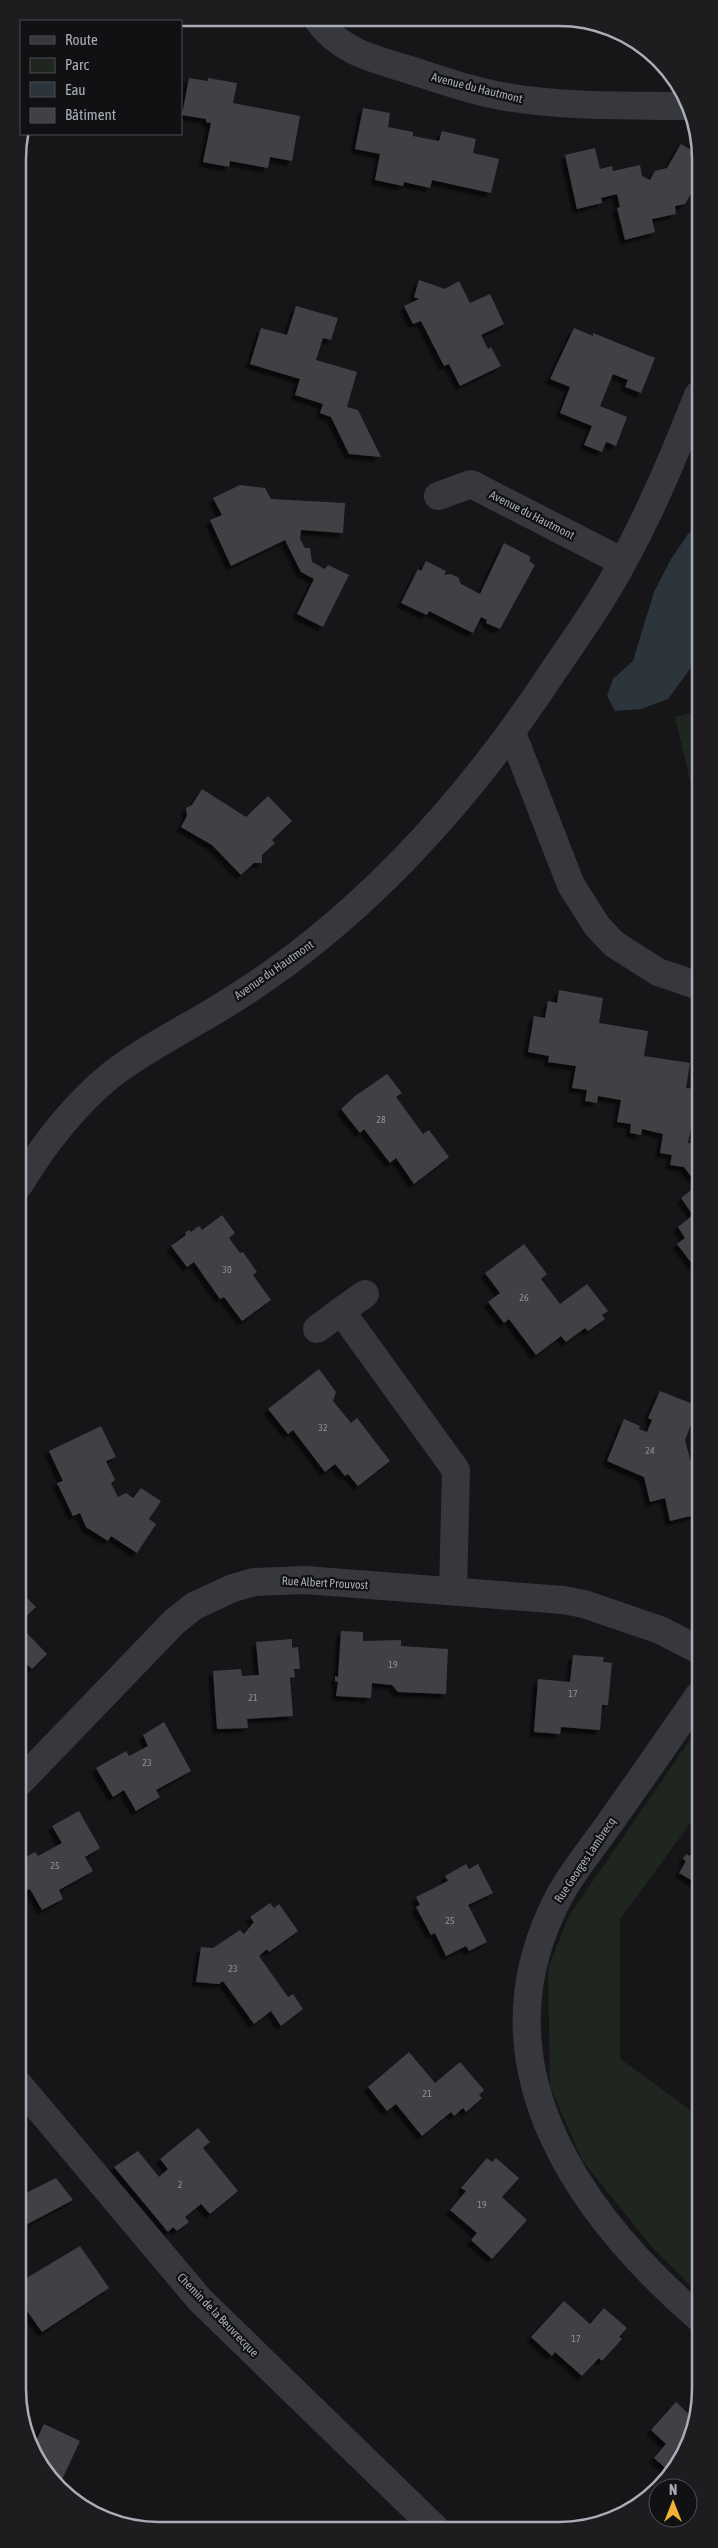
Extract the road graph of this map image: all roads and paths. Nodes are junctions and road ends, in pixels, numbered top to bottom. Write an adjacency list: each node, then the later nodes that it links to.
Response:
1 (324, 27): 2 (street, Avenue du Hautmont)
2 (681, 106)
3 (692, 410): 5 (street, Avenue du Hautmont)
4 (438, 496): 5 (street, Avenue du Hautmont)
5 (623, 562): 6 (street, Avenue du Hautmont)
6 (512, 733): 7 (street); 8 (street, Avenue du Hautmont)
7 (692, 983)
8 (27, 1173)
9 (364, 1294): 10 (street)
10 (341, 1311): 11 (street); 12 (street)
11 (316, 1329)
12 (452, 1591): 13 (street, Rue Albert Prouvost); 15 (street, Rue Albert Prouvost)
13 (691, 1646)
14 (691, 1707): 17 (street, Rue Georges Lambrecq)
15 (26, 1775)
16 (26, 2093): 18 (street, Chemin de la Beuvrecque)
17 (691, 2311)
18 (429, 2522)

